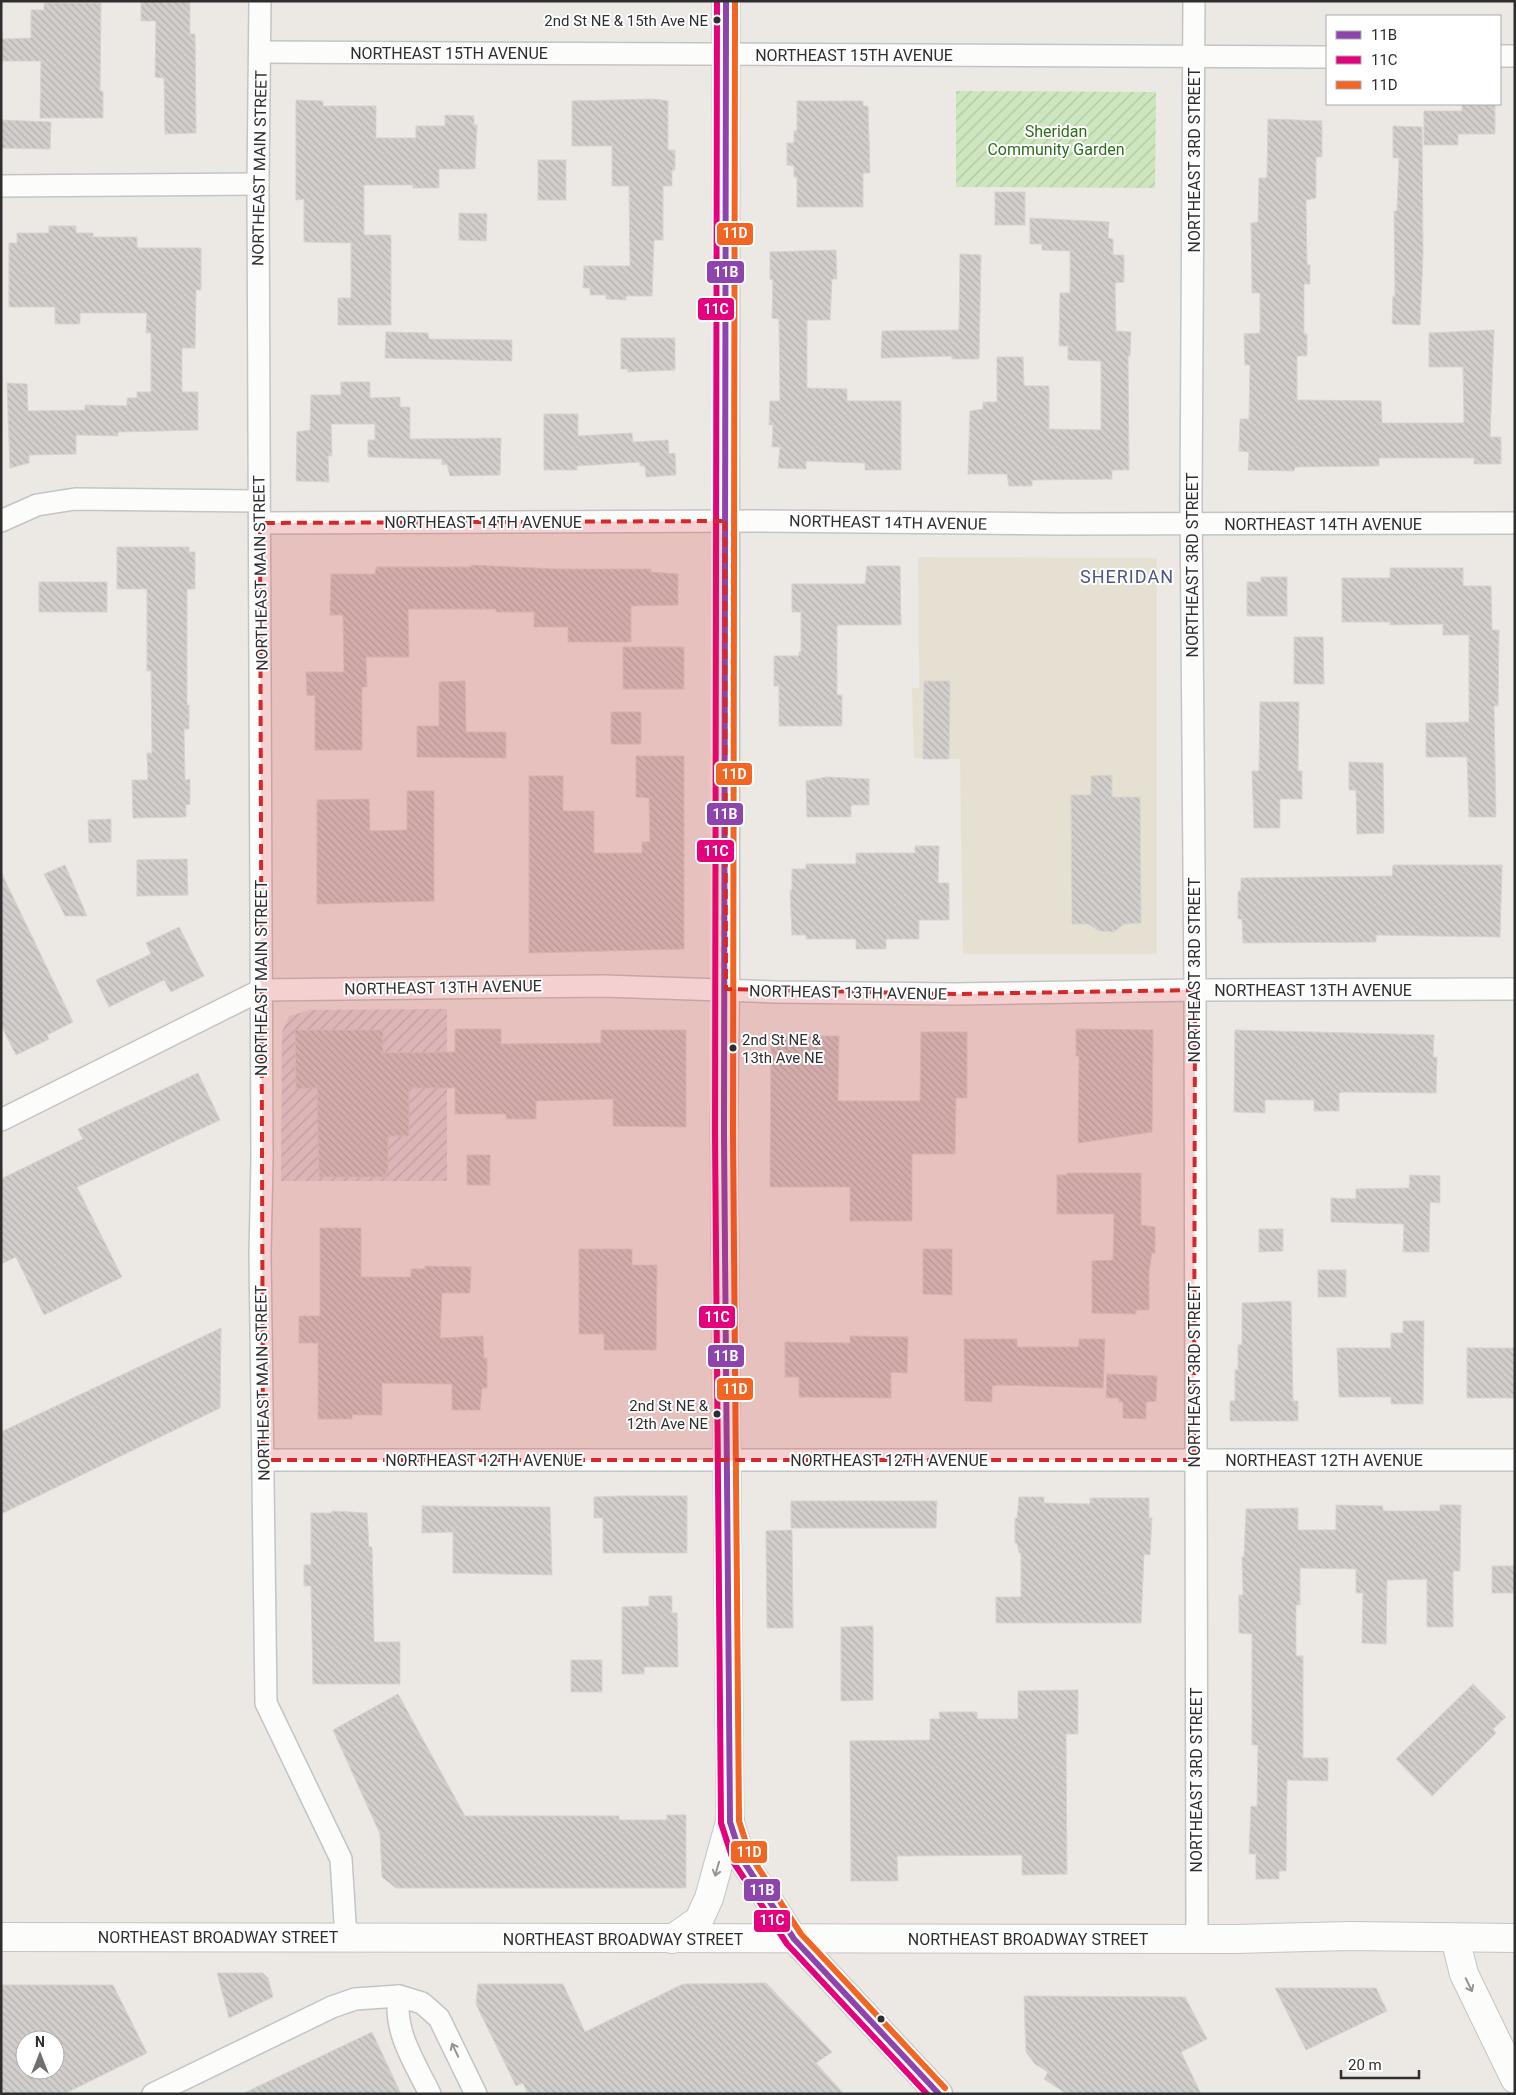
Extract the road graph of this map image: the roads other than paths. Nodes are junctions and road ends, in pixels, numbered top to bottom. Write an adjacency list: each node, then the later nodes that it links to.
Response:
1 (260, 1): 4 (street, NORTHEAST MAIN STREET)
2 (726, 1): 5 (street)
3 (1194, 1): 8 (street, NORTHEAST 3RD STREET)
4 (260, 52): 5 (street, NORTHEAST 15TH AVENUE); 10 (street, NORTHEAST MAIN STREET)
5 (727, 54): 8 (street, NORTHEAST 15TH AVENUE); 14 (street)
6 (1501, 56): 7 (street)
7 (1515, 56)
8 (1195, 57): 9 (street, NORTHEAST 15TH AVENUE); 17 (street, NORTHEAST 3RD STREET)
9 (1326, 57)
10 (258, 184): 11 (street); 12 (street, NORTHEAST MAIN STREET)
11 (1, 186)
12 (259, 500): 13 (street); 15 (street, NORTHEAST MAIN STREET)
13 (1, 521)
14 (725, 521): 15 (street, NORTHEAST 14TH AVENUE); 17 (street, NORTHEAST 14TH AVENUE); 18 (street)
15 (260, 523): 20 (street, NORTHEAST MAIN STREET)
16 (1515, 523): 17 (street, NORTHEAST 14TH AVENUE)
17 (1192, 524): 21 (street, NORTHEAST 3RD STREET)
18 (726, 989): 20 (street, NORTHEAST 13TH AVENUE); 21 (street, NORTHEAST 13TH AVENUE); 24 (street)
19 (1515, 989): 21 (street, NORTHEAST 13TH AVENUE)
20 (261, 990): 22 (street, NORTHEAST 13TH AVENUE); 23 (street, NORTHEAST MAIN STREET)
21 (1195, 990): 25 (street, NORTHEAST 3RD STREET)
22 (1, 1120)
23 (263, 1460): 24 (street, NORTHEAST 12TH AVENUE); 29 (street, NORTHEAST MAIN STREET)
24 (726, 1460): 25 (street, NORTHEAST 12TH AVENUE); 27 (street)
25 (1194, 1460): 26 (street, NORTHEAST 12TH AVENUE); 34 (street, NORTHEAST 3RD STREET)
26 (1515, 1460)
27 (730, 1822): 32 (main road, one-way to 32); 33 (street)
28 (1, 1937): 29 (main road, NORTHEAST BROADWAY STREET)
29 (346, 1938): 32 (main road, NORTHEAST BROADWAY STREET)
30 (1455, 1938): 31 (main road, NORTHEAST BROADWAY STREET); 34 (main road, NORTHEAST BROADWAY STREET); 36 (main road, one-way to 36)
31 (1515, 1938)
32 (672, 1939): 33 (main road, NORTHEAST BROADWAY STREET)
33 (794, 1939): 34 (main road, NORTHEAST BROADWAY STREET); 40 (street)
34 (1197, 1939)
35 (399, 1996): 37 (street); 38 (street); 39 (street, one-way to 35)
36 (1515, 2079)
37 (153, 2094)
38 (430, 2094)
39 (476, 2094)
40 (939, 2094)

